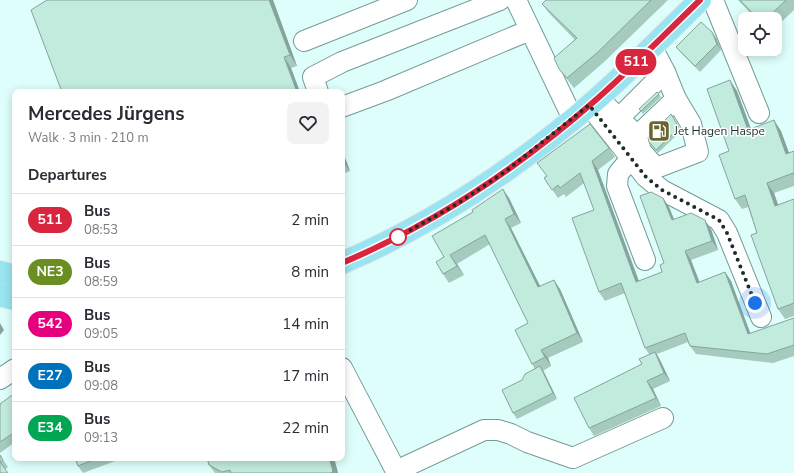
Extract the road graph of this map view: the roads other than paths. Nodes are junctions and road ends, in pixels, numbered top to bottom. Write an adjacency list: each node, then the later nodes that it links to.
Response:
1 (407, 0): 7 (street)
2 (500, 0): 10 (street)
3 (516, 0): 6 (street)
4 (700, 0): 8 (main road)
5 (713, 0): 13 (street)
6 (530, 30): 12 (street); 14 (street)
7 (304, 41)
8 (652, 47): 9 (street); 11 (main road)
9 (670, 85): 15 (street); 15 (street); 15 (street)
10 (317, 89)
11 (594, 102): 14 (main road); 15 (street); 16 (street)
12 (345, 105)
13 (760, 113)
14 (573, 119): 18 (main road)
15 (628, 127)
16 (630, 158): 17 (street); 23 (street)
17 (645, 260)
18 (345, 262)
19 (0, 272): 20 (main road)
20 (12, 275)
21 (0, 295): 22 (main road)
22 (12, 298)
23 (761, 317)
24 (12, 371): 26 (street)
25 (345, 374): 28 (street)
26 (0, 379)
27 (662, 418): 28 (street)
28 (398, 472)

